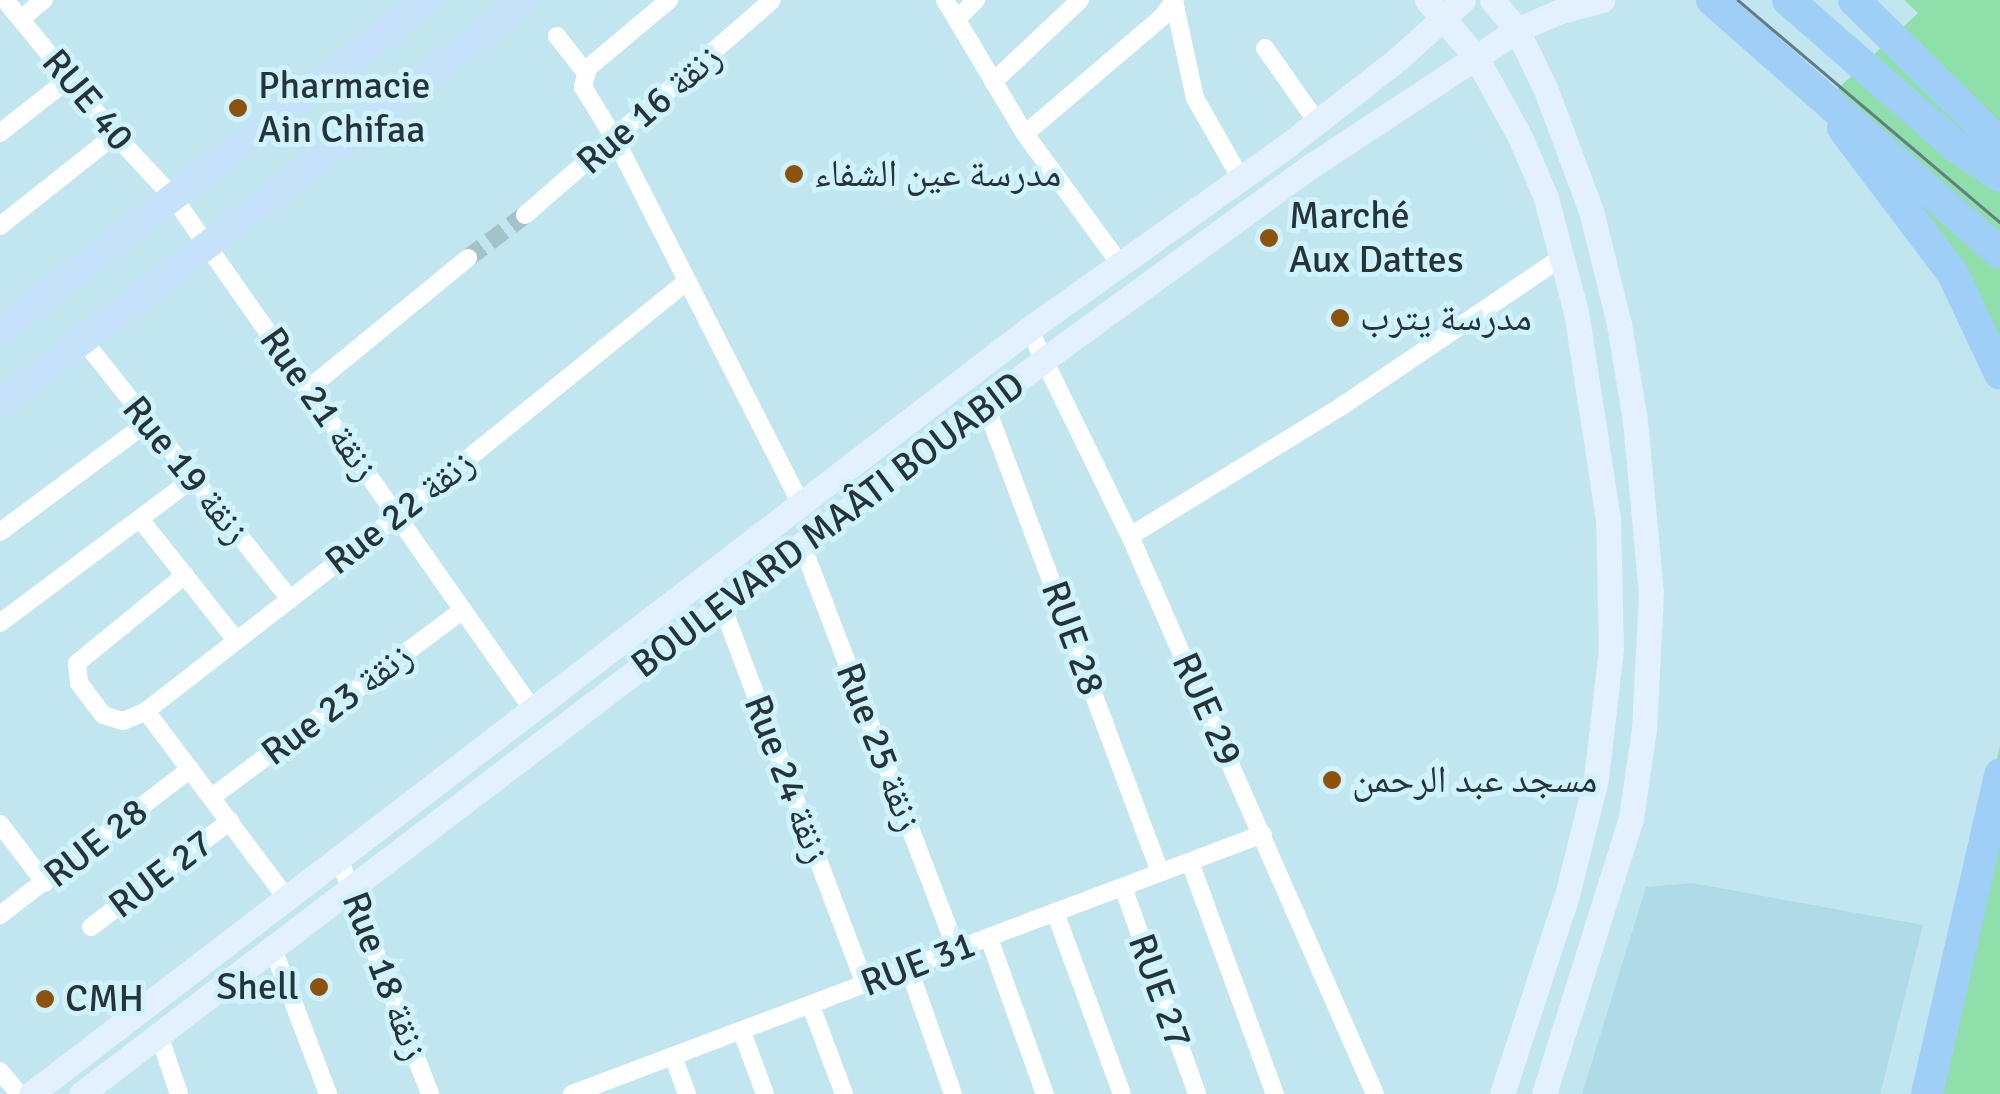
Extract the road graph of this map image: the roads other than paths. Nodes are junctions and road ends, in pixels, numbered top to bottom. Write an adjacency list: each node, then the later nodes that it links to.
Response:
1 (5, 0): 17 (street, RUE 40)
2 (44, 0): 17 (street)
3 (428, 0): 35 (main road)
4 (527, 0): 38 (main road)
5 (669, 0): 23 (street)
6 (772, 0): 31 (street, Rue 16 زنقة)
7 (945, 0): 18 (street)
8 (976, 0): 18 (street)
9 (1080, 0): 25 (street)
10 (1174, 0): 29 (street); 34 (street)
11 (1492, 0): 19 (street)
12 (1602, 0): 19 (street, BOULEVARD MAÂTI BOUABID)
13 (1712, 0): 26 (highway)
14 (1788, 0): 33 (highway)
15 (1854, 0): 32 (highway)
16 (1444, 5): 22 (street); 27 (street, BOULEVARD MAÂTI BOUABID)
17 (20, 19): 24 (street, RUE 40)
18 (958, 20): 25 (street)
19 (1518, 30): 22 (street, BOULEVARD MAÂTI BOUABID); 70 (street)
20 (557, 36): 23 (street)
21 (1265, 48): 27 (street)
22 (1476, 57): 40 (street); 47 (street, BOULEVARD MAÂTI BOUABID)
23 (585, 72): 31 (street)
24 (70, 78): 28 (street); 30 (street, RUE 40)
25 (993, 82): 29 (street)
26 (1811, 83): 39 (highway); 48 (highway)
27 (1317, 122): 34 (street, BOULEVARD MAÂTI BOUABID)
28 (0, 133)
29 (1026, 134): 42 (street)
30 (114, 135): 35 (street, RUE 40); 37 (street)
31 (616, 141): 36 (street, Rue 16 زنقة); 43 (street)
32 (2000, 144)
33 (2000, 176)
34 (1241, 179): 42 (street, BOULEVARD MAÂTI BOUABID)
35 (173, 196): 38 (street, Rue 21 زنقة); 45 (main road)
36 (525, 216)
37 (0, 226)
38 (208, 246): 46 (main road); 49 (street, Rue 21 زنقة)
39 (2000, 254)
40 (1562, 257): 58 (street); 69 (street)
41 (468, 258): 49 (street)
42 (1121, 264): 44 (street, BOULEVARD MAÂTI BOUABID)
43 (687, 280): 54 (street); 55 (street, Rue 22 زنقة)
44 (1029, 329): 47 (street, RUE 29); 54 (street, BOULEVARD MAÂTI BOUABID)
45 (0, 332)
46 (83, 340): 50 (main road); 52 (street, Rue 19 زنقة)
47 (1045, 359): 51 (street, BOULEVARD MAÂTI BOUABID); 58 (street, RUE 29)
48 (2000, 374)
49 (308, 389): 55 (street, Rue 21 زنقة)
50 (0, 404)
51 (985, 404): 59 (street, BOULEVARD MAÂTI BOUABID); 79 (street, RUE 28)
52 (146, 423): 53 (street, Rue 19 زنقة); 57 (street)
53 (194, 478): 56 (street); 62 (street, Rue 19 زنقة)
54 (801, 504): 60 (street, BOULEVARD MAÂTI BOUABID)
55 (397, 516): 62 (street, Rue 22 زنقة); 64 (street, Rue 21 زنقة)
56 (140, 518): 61 (street); 65 (street)
57 (0, 532)
58 (1130, 536): 76 (street, RUE 29)
59 (802, 545): 63 (street, BOULEVARD MAÂTI BOUABID); 90 (street, Rue 25 زنقة)
60 (710, 574): 63 (street, Rue 24 زنقة); 67 (street, BOULEVARD MAÂTI BOUABID)
61 (185, 576): 66 (street); 68 (street)
62 (290, 599): 66 (street, Rue 22 زنقة)
63 (722, 606): 83 (street, BOULEVARD MAÂTI BOUABID); 92 (street, Rue 24 زنقة)
64 (463, 610): 67 (street, Rue 21 زنقة); 73 (street, Rue 23 زنقة)
65 (0, 624)
66 (236, 640): 68 (street, Rue 22 زنقة)
67 (533, 710): 77 (street, BOULEVARD MAÂTI BOUABID)
68 (146, 711): 71 (street)
69 (1601, 751): 70 (street); 116 (street)
70 (1640, 758): 117 (street)
71 (190, 769): 73 (street); 81 (street, RUE 28)
72 (2000, 774): 97 (highway)
73 (212, 797): 74 (street)
74 (230, 821): 84 (street); 87 (street, RUE 27)
75 (0, 824): 81 (street)
76 (1263, 834): 78 (street, RUE 31); 115 (street, RUE 29)
77 (340, 859): 83 (street, Rue 18 زنقة); 84 (street, BOULEVARD MAÂTI BOUABID)
78 (1190, 862): 79 (street, RUE 31); 114 (street)
79 (1160, 872): 82 (street, RUE 31)
80 (2000, 882): 97 (highway)
81 (45, 883): 86 (street, RUE 28)
82 (1123, 888): 85 (street, RUE 31); 113 (street, RUE 27)
83 (351, 889): 89 (street, BOULEVARD MAÂTI BOUABID); 105 (street, Rue 18 زنقة)
84 (288, 899): 102 (street, BOULEVARD MAÂTI BOUABID)
85 (1055, 912): 88 (street, RUE 31); 112 (street)
86 (0, 915)
87 (92, 927)
88 (989, 938): 90 (street, RUE 31); 111 (street)
89 (273, 949): 95 (street, BOULEVARD MAÂTI BOUABID); 104 (street)
90 (957, 950): 91 (street, RUE 31)
91 (909, 969): 92 (street, RUE 31); 110 (street)
92 (865, 984): 93 (street, RUE 31)
93 (811, 1006): 94 (street, RUE 31); 109 (street)
94 (742, 1032): 96 (street, RUE 31); 108 (street)
95 (159, 1035): 100 (street, BOULEVARD MAÂTI BOUABID); 103 (street)
96 (672, 1056): 99 (street, RUE 31); 107 (street)
97 (1936, 1058): 118 (highway)
98 (0, 1070): 101 (street)
99 (606, 1088): 106 (street, RUE 31)
100 (92, 1090)
101 (19, 1094)
102 (30, 1094)
103 (180, 1094)
104 (328, 1094)
105 (430, 1094)
106 (572, 1094)
107 (687, 1094)
108 (765, 1094)
109 (844, 1094)
110 (954, 1094)
111 (1045, 1094)
112 (1122, 1094)
113 (1197, 1094)
114 (1275, 1094)
115 (1375, 1094)
116 (1502, 1094)
117 (1544, 1094)
118 (1927, 1094)

